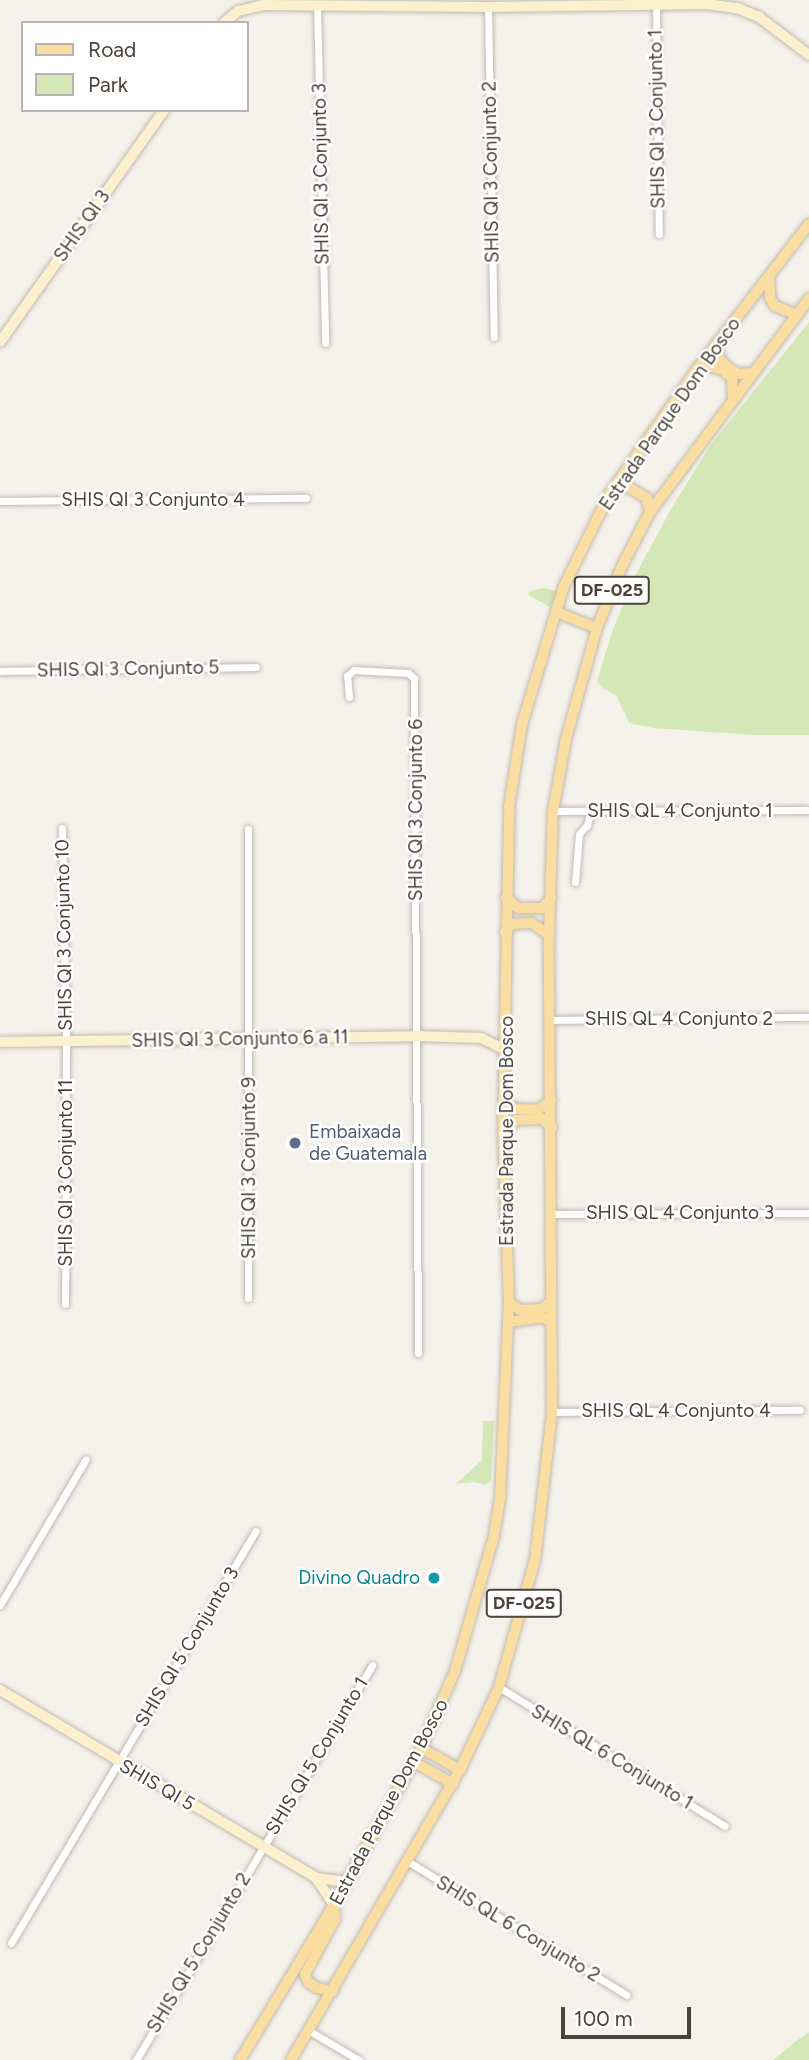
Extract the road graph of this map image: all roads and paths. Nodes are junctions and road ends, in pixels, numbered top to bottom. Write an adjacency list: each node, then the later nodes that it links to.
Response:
1 (656, 4): 3 (street); 5 (street); 8 (street, SHIS QI 3 Conjunto 1)
2 (317, 6): 3 (street); 4 (street); 14 (street, SHIS QI 3 Conjunto 3)
3 (488, 7): 12 (street, SHIS QI 3 Conjunto 2)
4 (226, 21)
5 (809, 55)
6 (163, 112): 13 (street, SHIS QI 3)
7 (809, 224): 9 (main road, Estrada Parque Dom Bosco / DF-025)
8 (659, 234)
9 (769, 276): 11 (main road); 15 (main road, Estrada Parque Dom Bosco / DF-025)
10 (809, 299): 11 (main road, Estrada Parque Dom Bosco / DF-025)
11 (797, 315): 17 (main road, Estrada Parque Dom Bosco / DF-025)
12 (494, 337)
13 (0, 342)
14 (325, 343)
15 (717, 344): 16 (main road, Estrada Parque Dom Bosco / DF-025); 17 (main road)
16 (698, 368): 18 (main road); 19 (main road, Estrada Parque Dom Bosco / DF-025)
17 (753, 373): 18 (main road, Estrada Parque Dom Bosco / DF-025)
18 (733, 399): 22 (main road, Estrada Parque Dom Bosco / DF-025)
19 (610, 493): 22 (main road); 23 (main road, Estrada Parque Dom Bosco / DF-025)
20 (306, 498): 21 (street, SHIS QI 3 Conjunto 4)
21 (0, 501)
22 (650, 512): 24 (main road, Estrada Parque Dom Bosco / DF-025)
23 (556, 612): 24 (main road); 34 (main road, Estrada Parque Dom Bosco / DF-025)
24 (597, 628): 29 (main road, Estrada Parque Dom Bosco / DF-025)
25 (256, 667): 26 (street, SHIS QI 3 Conjunto 5)
26 (0, 671)
27 (349, 697): 41 (street, SHIS QI 3 Conjunto 6)
28 (807, 810): 30 (street, SHIS QL 4 Conjunto 1)
29 (553, 811): 30 (street, SHIS QL 4 Conjunto 1); 35 (main road, Estrada Parque Dom Bosco / DF-025)
30 (591, 811): 33 (street)
31 (62, 828): 45 (street, SHIS QI 3 Conjunto 10)
32 (248, 829): 43 (street, SHIS QI 3 Conjunto 9)
33 (575, 882)
34 (506, 897): 35 (main road); 37 (main road, Estrada Parque Dom Bosco / DF-025)
35 (551, 899): 36 (main road, Estrada Parque Dom Bosco / DF-025)
36 (549, 935): 37 (main road); 39 (main road, Estrada Parque Dom Bosco / DF-025)
37 (504, 937): 40 (main road, Estrada Parque Dom Bosco / DF-025)
38 (809, 1017): 39 (street, SHIS QL 4 Conjunto 2)
39 (550, 1020): 48 (main road, Estrada Parque Dom Bosco / DF-025)
40 (507, 1026): 42 (street, SHIS QI 3 Conjunto 6 a 11); 46 (main road, Estrada Parque Dom Bosco / DF-025)
41 (416, 1036): 42 (street, SHIS QI 3 Conjunto 6 a 11); 43 (street, SHIS QI 3 Conjunto 6 a 11); 59 (street)
42 (481, 1038): 46 (street, SHIS QI 3 Conjunto 6 a 11)
43 (250, 1039): 45 (street, SHIS QI 3 Conjunto 6 a 11); 53 (street, SHIS QI 3 Conjunto 9)
44 (0, 1042): 45 (street, SHIS QI 3 Conjunto 6 a 11)
45 (66, 1042): 56 (street, SHIS QI 3 Conjunto 11)
46 (506, 1049): 47 (main road, Estrada Parque Dom Bosco / DF-025)
47 (504, 1100): 48 (main road); 50 (main road, Estrada Parque Dom Bosco / DF-025)
48 (551, 1101): 49 (main road, Estrada Parque Dom Bosco / DF-025)
49 (552, 1127): 50 (main road); 52 (main road, Estrada Parque Dom Bosco / DF-025)
50 (503, 1132): 54 (main road, Estrada Parque Dom Bosco / DF-025)
51 (809, 1213): 52 (street, SHIS QL 4 Conjunto 3)
52 (551, 1214): 55 (main road, Estrada Parque Dom Bosco / DF-025)
53 (248, 1298)
54 (509, 1302): 55 (main road); 57 (main road, Estrada Parque Dom Bosco / DF-025)
55 (551, 1302): 58 (main road, Estrada Parque Dom Bosco / DF-025)
56 (65, 1304)
57 (509, 1322): 58 (main road); 68 (main road, Estrada Parque Dom Bosco / DF-025)
58 (551, 1322): 61 (main road, Estrada Parque Dom Bosco / DF-025)
59 (418, 1353)
60 (800, 1410): 61 (street, SHIS QL 4 Conjunto 4)
61 (552, 1412): 66 (main road, Estrada Parque Dom Bosco / DF-025)
62 (86, 1459): 64 (street)
63 (256, 1531): 69 (street, SHIS QI 5 Conjunto 3)
64 (0, 1605)
65 (372, 1665): 74 (street, SHIS QI 5 Conjunto 1)
66 (499, 1687): 71 (main road, Estrada Parque Dom Bosco / DF-025); 73 (street, SHIS QL 6 Conjunto 1)
67 (0, 1690): 69 (street, SHIS QI 5)
68 (421, 1748): 70 (main road, Estrada Parque Dom Bosco / DF-025); 71 (main road)
69 (118, 1762): 74 (street, SHIS QI 5); 79 (street, SHIS QI 5 Conjunto 3)
70 (414, 1762): 72 (main road); 77 (main road, Estrada Parque Dom Bosco / DF-025)
71 (460, 1770): 72 (main road, Estrada Parque Dom Bosco / DF-025)
72 (453, 1784): 75 (main road, Estrada Parque Dom Bosco / DF-025)
73 (725, 1826)
74 (263, 1847): 76 (street, SHIS QI 5); 83 (street, SHIS QI 5 Conjunto 2)
75 (409, 1862): 80 (main road, Estrada Parque Dom Bosco / DF-025); 81 (street, SHIS QL 6 Conjunto 2)
76 (316, 1878): 77 (street, SHIS QI 5); 78 (street, SHIS QI 5)
77 (347, 1882): 78 (main road, Estrada Parque Dom Bosco / DF-025)
78 (334, 1905): 80 (main road); 84 (main road, Estrada Parque Dom Bosco / DF-025)
79 (10, 1943)
80 (333, 1991): 82 (main road, Estrada Parque Dom Bosco / DF-025)
81 (627, 1995)
82 (309, 2030): 85 (main road, Estrada Parque Dom Bosco / DF-025); 86 (street)
83 (136, 2060)
84 (240, 2060)
85 (291, 2060)
86 (359, 2060)

